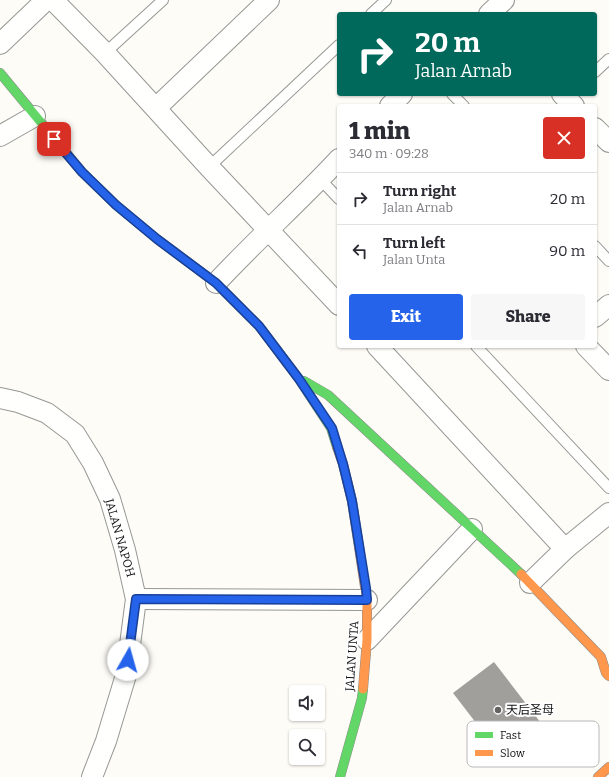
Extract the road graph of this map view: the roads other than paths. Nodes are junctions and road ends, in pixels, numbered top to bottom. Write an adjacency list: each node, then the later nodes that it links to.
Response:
1 (46, 0): 9 (street)
2 (53, 0): 11 (street)
3 (163, 0): 11 (lane)
4 (269, 0): 19 (street)
5 (386, 0): 7 (lane)
6 (504, 0): 8 (street)
7 (373, 12)
8 (491, 12)
9 (0, 44)
10 (337, 47): 25 (lane)
11 (105, 54): 19 (street)
12 (609, 59): 13 (lane)
13 (597, 70)
14 (0, 73): 20 (street, JALAN UNTA)
15 (400, 96): 17 (street)
16 (454, 96): 18 (lane)
17 (392, 104)
18 (462, 104)
19 (156, 108): 25 (street)
20 (35, 116): 22 (street); 31 (street, JALAN UNTA)
21 (597, 130): 23 (street)
22 (0, 136)
23 (609, 142)
24 (337, 161): 26 (street)
25 (209, 167): 28 (street)
26 (320, 179): 27 (lane); 28 (street)
27 (337, 197)
28 (268, 230): 31 (street); 32 (street)
29 (597, 248): 30 (lane)
30 (609, 260)
31 (216, 283): 39 (street, JALAN UNTA)
32 (337, 304)
33 (609, 305): 34 (street)
34 (597, 316)
35 (379, 348): 48 (street)
36 (478, 348): 45 (lane)
37 (588, 348): 38 (street)
38 (609, 370)
39 (299, 379): 41 (street, JALAN UNTA); 44 (street)
40 (0, 398): 50 (street, JALAN NAPOH)
41 (332, 428): 42 (street); 51 (street, JALAN UNTA)
42 (345, 432)
43 (366, 441): 44 (street)
44 (387, 451): 47 (street)
45 (609, 488)
46 (609, 512): 48 (street)
47 (472, 529): 49 (street); 52 (street)
48 (565, 549): 49 (street)
49 (530, 583): 53 (street)
50 (136, 599): 51 (street); 56 (street, JALAN NAPOH)
51 (367, 600): 52 (street, JALAN UNTA)
52 (367, 640): 57 (street, JALAN UNTA)
53 (605, 659): 54 (street)
54 (609, 676)
55 (609, 767): 58 (street)
56 (92, 777)
57 (340, 777)
58 (598, 777)

